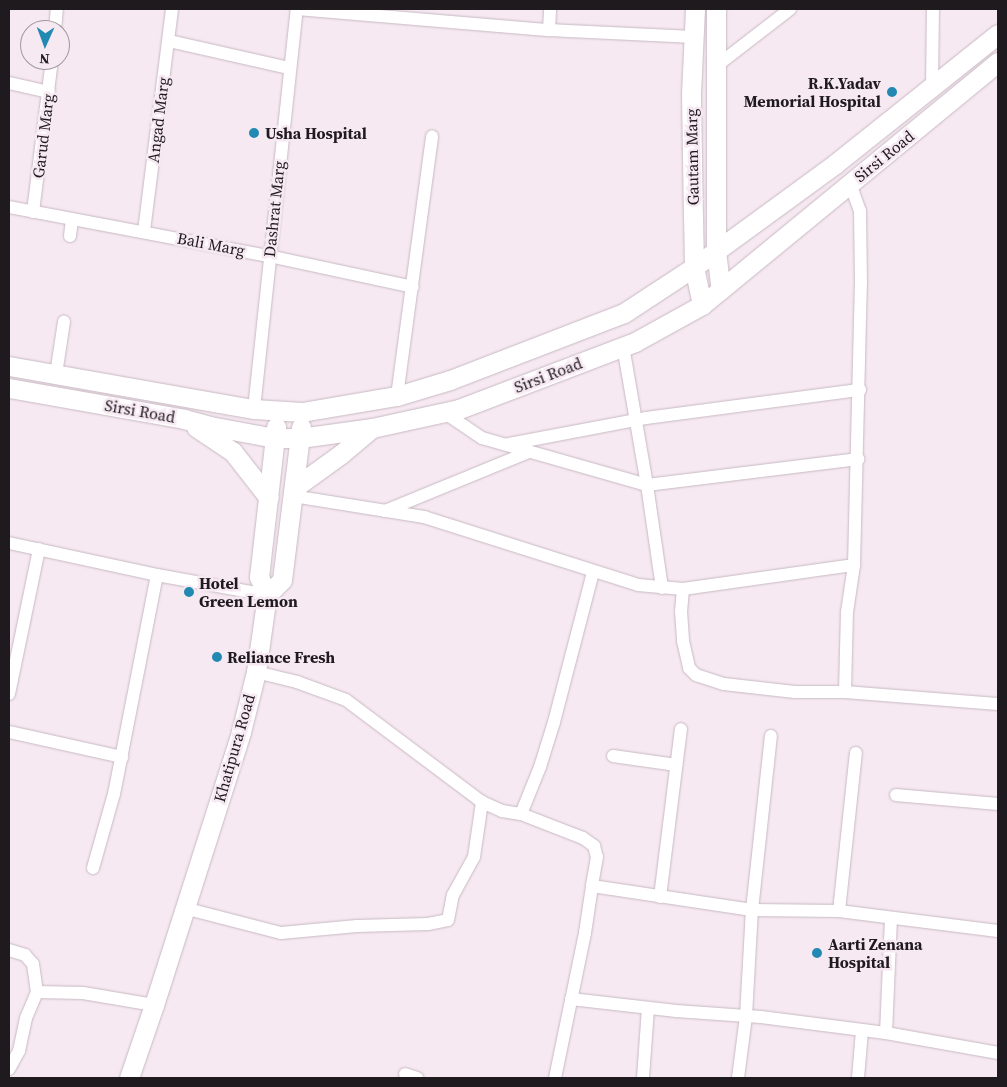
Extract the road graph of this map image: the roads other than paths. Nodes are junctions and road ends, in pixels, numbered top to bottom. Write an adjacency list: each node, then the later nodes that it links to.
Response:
1 (172, 9): 12 (street, Angad Marg)
2 (297, 9): 8 (street); 16 (street, Dashrat Marg)
3 (550, 9): 9 (street)
4 (695, 9): 11 (main road, Gautam Marg)
5 (716, 9): 15 (main road, Gautam Marg)
6 (790, 9): 15 (street)
7 (933, 9): 19 (street)
8 (424, 15): 9 (street)
9 (549, 30): 11 (street)
10 (998, 34): 13 (main road, Sirsi Road)
11 (694, 38): 30 (main road, Gautam Marg)
12 (169, 41): 16 (street); 26 (street, Angad Marg)
13 (982, 47): 14 (street); 19 (main road, Sirsi Road)
14 (998, 64): 22 (main road, Sirsi Road)
15 (715, 67): 28 (main road, Gautam Marg)
16 (289, 68): 29 (street, Dashrat Marg)
17 (51, 70): 20 (street, Garud Marg)
18 (9, 83): 20 (street)
19 (932, 87): 28 (main road, Sirsi Road)
20 (49, 92): 24 (street, Garud Marg)
21 (432, 136): 31 (street)
22 (850, 183): 32 (main road, Sirsi Road); 39 (street)
23 (9, 207): 24 (street, Bali Marg)
24 (34, 212): 25 (street, Bali Marg)
25 (72, 219): 26 (street, Bali Marg); 27 (street)
26 (144, 231): 29 (street, Bali Marg)
27 (70, 236)
28 (716, 251): 30 (main road, Sirsi Road); 32 (main road, Gautam Marg)
29 (269, 256): 31 (street, Bali Marg); 41 (street, Dashrat Marg)
30 (694, 267): 33 (main road, Gautam Marg); 40 (main road, Sirsi Road)
31 (413, 287): 40 (street)
32 (721, 290): 33 (main road, Sirsi Road)
33 (702, 305): 35 (main road, Sirsi Road)
34 (64, 322): 37 (street)
35 (623, 346): 44 (main road, Sirsi Road); 46 (street)
36 (9, 366): 37 (main road, Sirsi Road)
37 (56, 374): 41 (main road, Sirsi Road)
38 (9, 388): 45 (main road, Sirsi Road)
39 (860, 390): 46 (street); 52 (street)
40 (397, 396): 43 (main road, Sirsi Road)
41 (254, 409): 42 (main road, Sirsi Road)
42 (278, 411): 43 (main road, Sirsi Road); 48 (main road)
43 (302, 412): 49 (main road)
44 (445, 413): 47 (main road, Sirsi Road); 50 (street)
45 (184, 419): 48 (main road, Sirsi Road); 55 (main road)
46 (636, 420): 50 (street); 53 (street)
47 (372, 428): 49 (main road, Sirsi Road); 54 (main road)
48 (275, 438): 49 (main road, Sirsi Road); 55 (main road)
49 (300, 438): 54 (main road)
50 (506, 445): 51 (street)
51 (528, 452): 53 (street); 56 (street)
52 (858, 459): 53 (street); 59 (street)
53 (647, 485): 62 (street)
54 (293, 492): 56 (street); 64 (main road)
55 (269, 498): 64 (main road)
56 (384, 511): 60 (street)
57 (9, 543): 58 (street)
58 (39, 549): 61 (street); 67 (street)
59 (854, 565): 63 (street); 66 (street)
60 (593, 572): 62 (street); 79 (street)
61 (157, 575): 64 (street); 74 (street)
62 (662, 588): 63 (street)
63 (683, 588): 66 (street)
64 (267, 595): 65 (main road, Khatipura Road)
65 (256, 672): 77 (street); 83 (main road, Khatipura Road)
66 (845, 692): 68 (street)
67 (9, 694)
68 (998, 704)
69 (681, 729): 75 (street)
70 (9, 732): 74 (street)
71 (771, 736): 84 (street)
72 (856, 753): 85 (street)
73 (613, 756): 75 (street)
74 (122, 757): 80 (street)
75 (676, 765): 82 (street)
76 (896, 795): 78 (street)
77 (482, 802): 79 (street); 83 (street)
78 (998, 804)
79 (521, 814): 81 (street)
80 (93, 868)
81 (592, 886): 82 (street); 90 (street)
82 (660, 897): 84 (street)
83 (184, 908): 91 (main road, Khatipura Road)
84 (752, 910): 85 (street); 93 (street)
85 (839, 911): 86 (street)
86 (890, 919): 87 (street); 95 (street)
87 (998, 931)
88 (9, 950): 89 (street)
89 (36, 992): 91 (street); 96 (street)
90 (571, 1000): 92 (street); 102 (street)
91 (154, 1004): 100 (main road, Khatipura Road)
92 (648, 1008): 93 (street); 103 (street)
93 (746, 1016): 94 (street); 104 (street)
94 (862, 1030): 95 (street); 105 (street)
95 (886, 1033): 97 (street)
96 (14, 1050): 98 (street)
97 (998, 1053)
98 (9, 1069)
99 (405, 1074): 101 (street)
100 (129, 1078)
101 (417, 1078)
102 (555, 1078)
103 (643, 1078)
104 (738, 1078)
105 (858, 1078)

